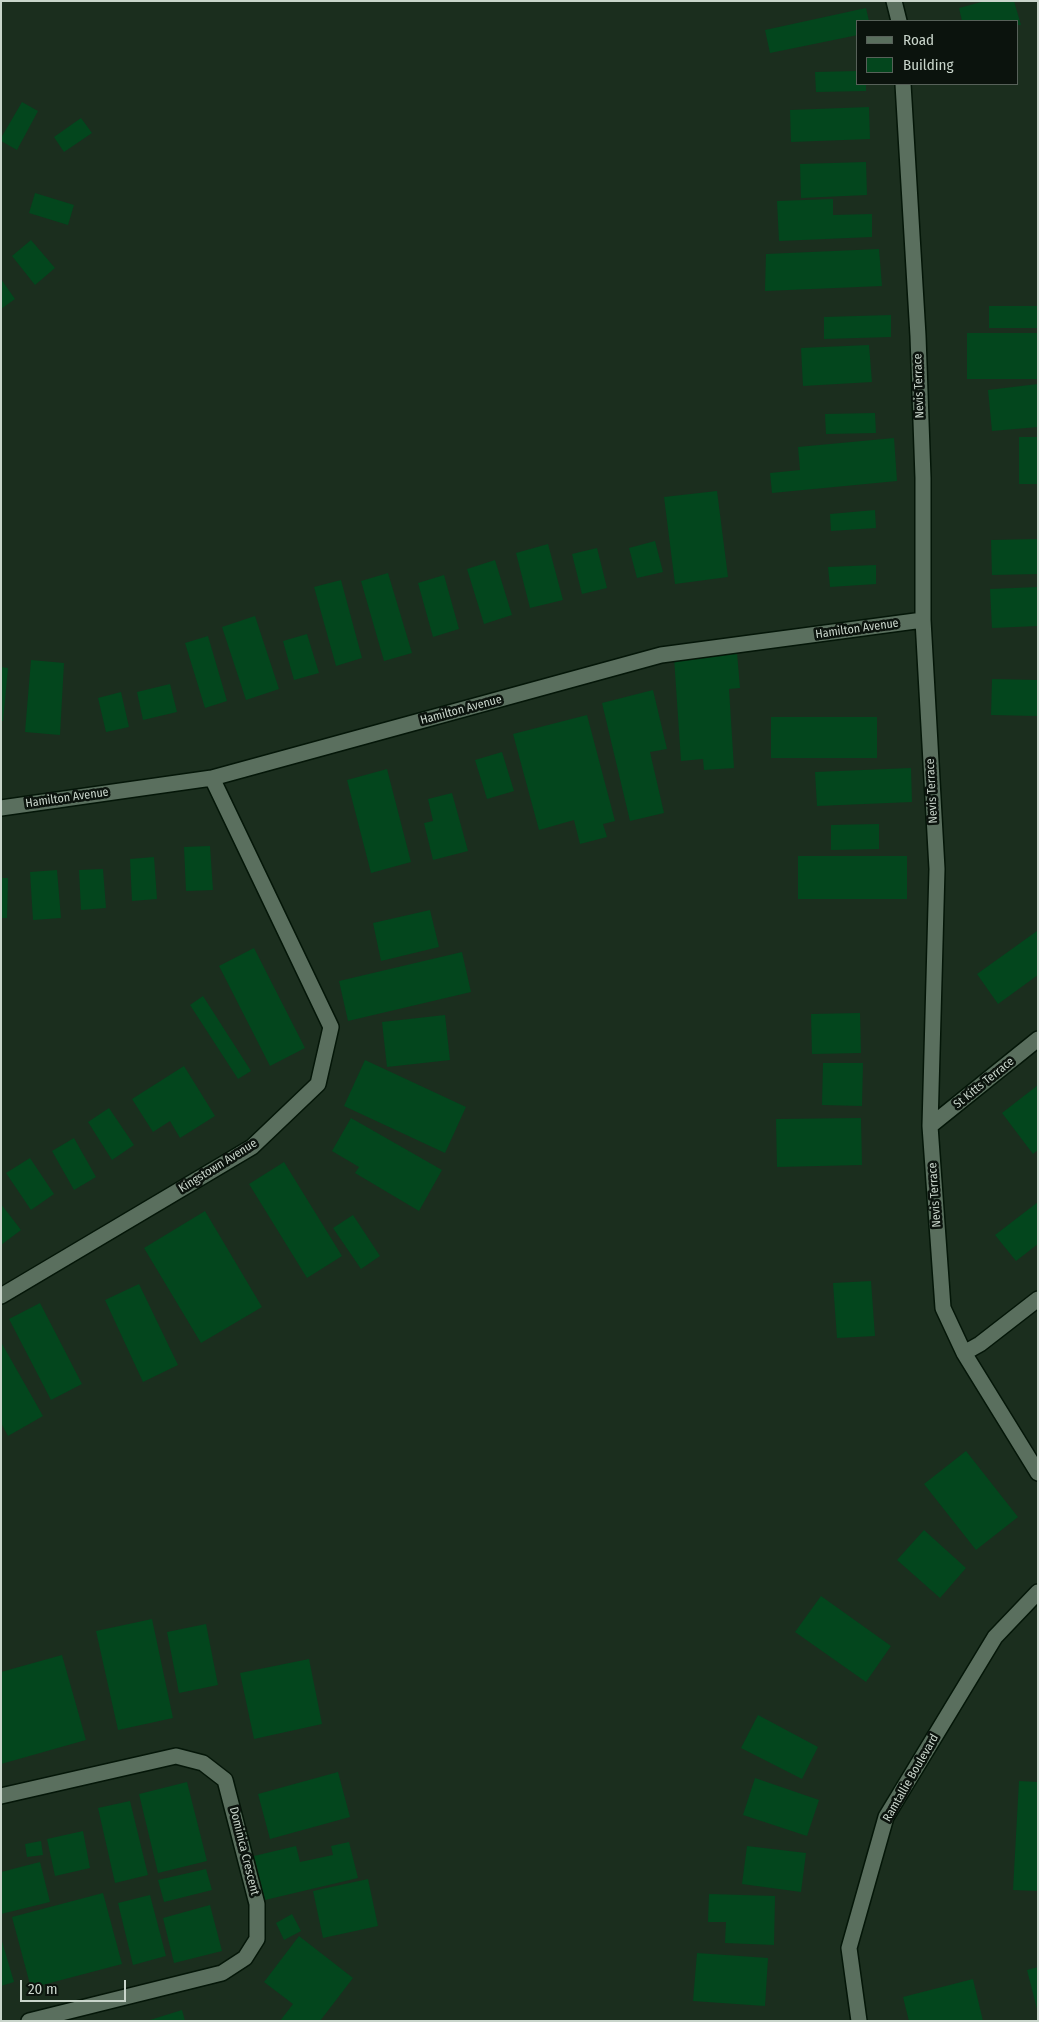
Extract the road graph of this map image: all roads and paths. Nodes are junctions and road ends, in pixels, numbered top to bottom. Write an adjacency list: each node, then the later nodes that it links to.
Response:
1 (894, 1): 2 (street)
2 (899, 20)
3 (903, 85): 4 (street, Nevis Terrace)
4 (923, 620): 5 (street, Hamilton Avenue); 8 (street, Nevis Terrace)
5 (212, 778): 6 (street, Hamilton Avenue); 9 (street, Kingstown Avenue)
6 (1, 808)
7 (1038, 1039): 8 (street, St Kitts Terrace)
8 (930, 1126): 11 (street, Nevis Terrace)
9 (1, 1296)
10 (1038, 1299): 11 (street)
11 (964, 1353): 12 (street, Nevis Terrace)
12 (1038, 1473)
13 (1038, 1592): 16 (street, Ramtallie Boulevard)
14 (1, 1796): 15 (street, Dominica Crescent)
15 (29, 2021)
16 (859, 2021)

